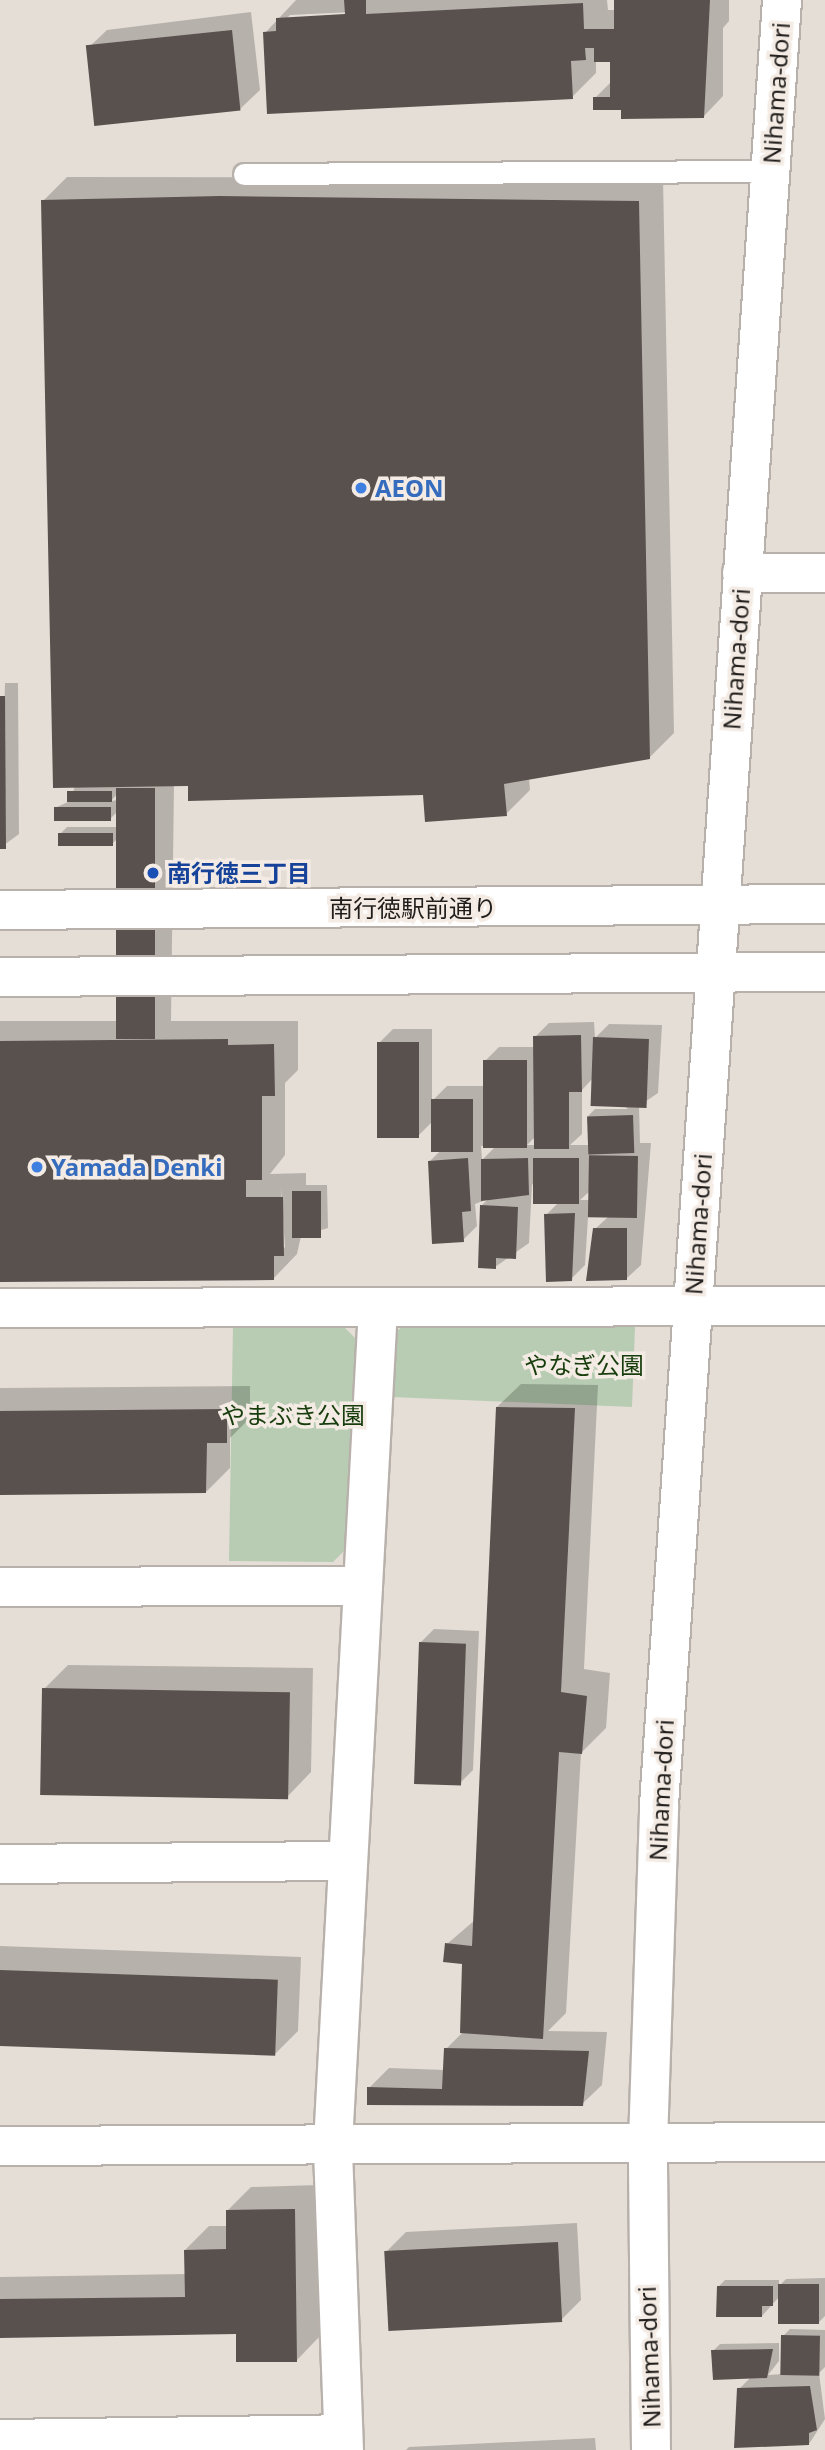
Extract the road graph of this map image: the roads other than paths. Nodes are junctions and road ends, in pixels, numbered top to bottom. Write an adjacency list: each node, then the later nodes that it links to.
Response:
1 (782, 0): 2 (street, Nihama-dori)
2 (771, 171): 3 (lane); 4 (street, Nihama-dori)
3 (244, 174)
4 (742, 573): 5 (street); 7 (street, Nihama-dori)
5 (825, 573)
6 (825, 904): 7 (street, 南行徳駅前通り)
7 (719, 906): 8 (street, 南行徳駅前通り); 10 (street, Nihama-dori)
8 (0, 910)
9 (825, 972): 10 (street)
10 (715, 973): 11 (street); 13 (street, Nihama-dori)
11 (0, 977)
12 (825, 1306): 13 (street)
13 (692, 1307): 15 (street); 21 (street, Nihama-dori)
14 (0, 1308): 15 (street)
15 (378, 1308): 16 (street)
16 (363, 1586): 17 (street); 18 (street)
17 (0, 1587)
18 (348, 1861): 19 (street); 22 (street)
19 (0, 1864)
20 (825, 2142): 21 (street)
21 (648, 2143): 22 (street); 26 (street, Nihama-dori)
22 (333, 2144): 23 (street); 25 (street)
23 (0, 2146)
24 (0, 2439): 25 (street)
25 (343, 2442)
26 (652, 2450)

